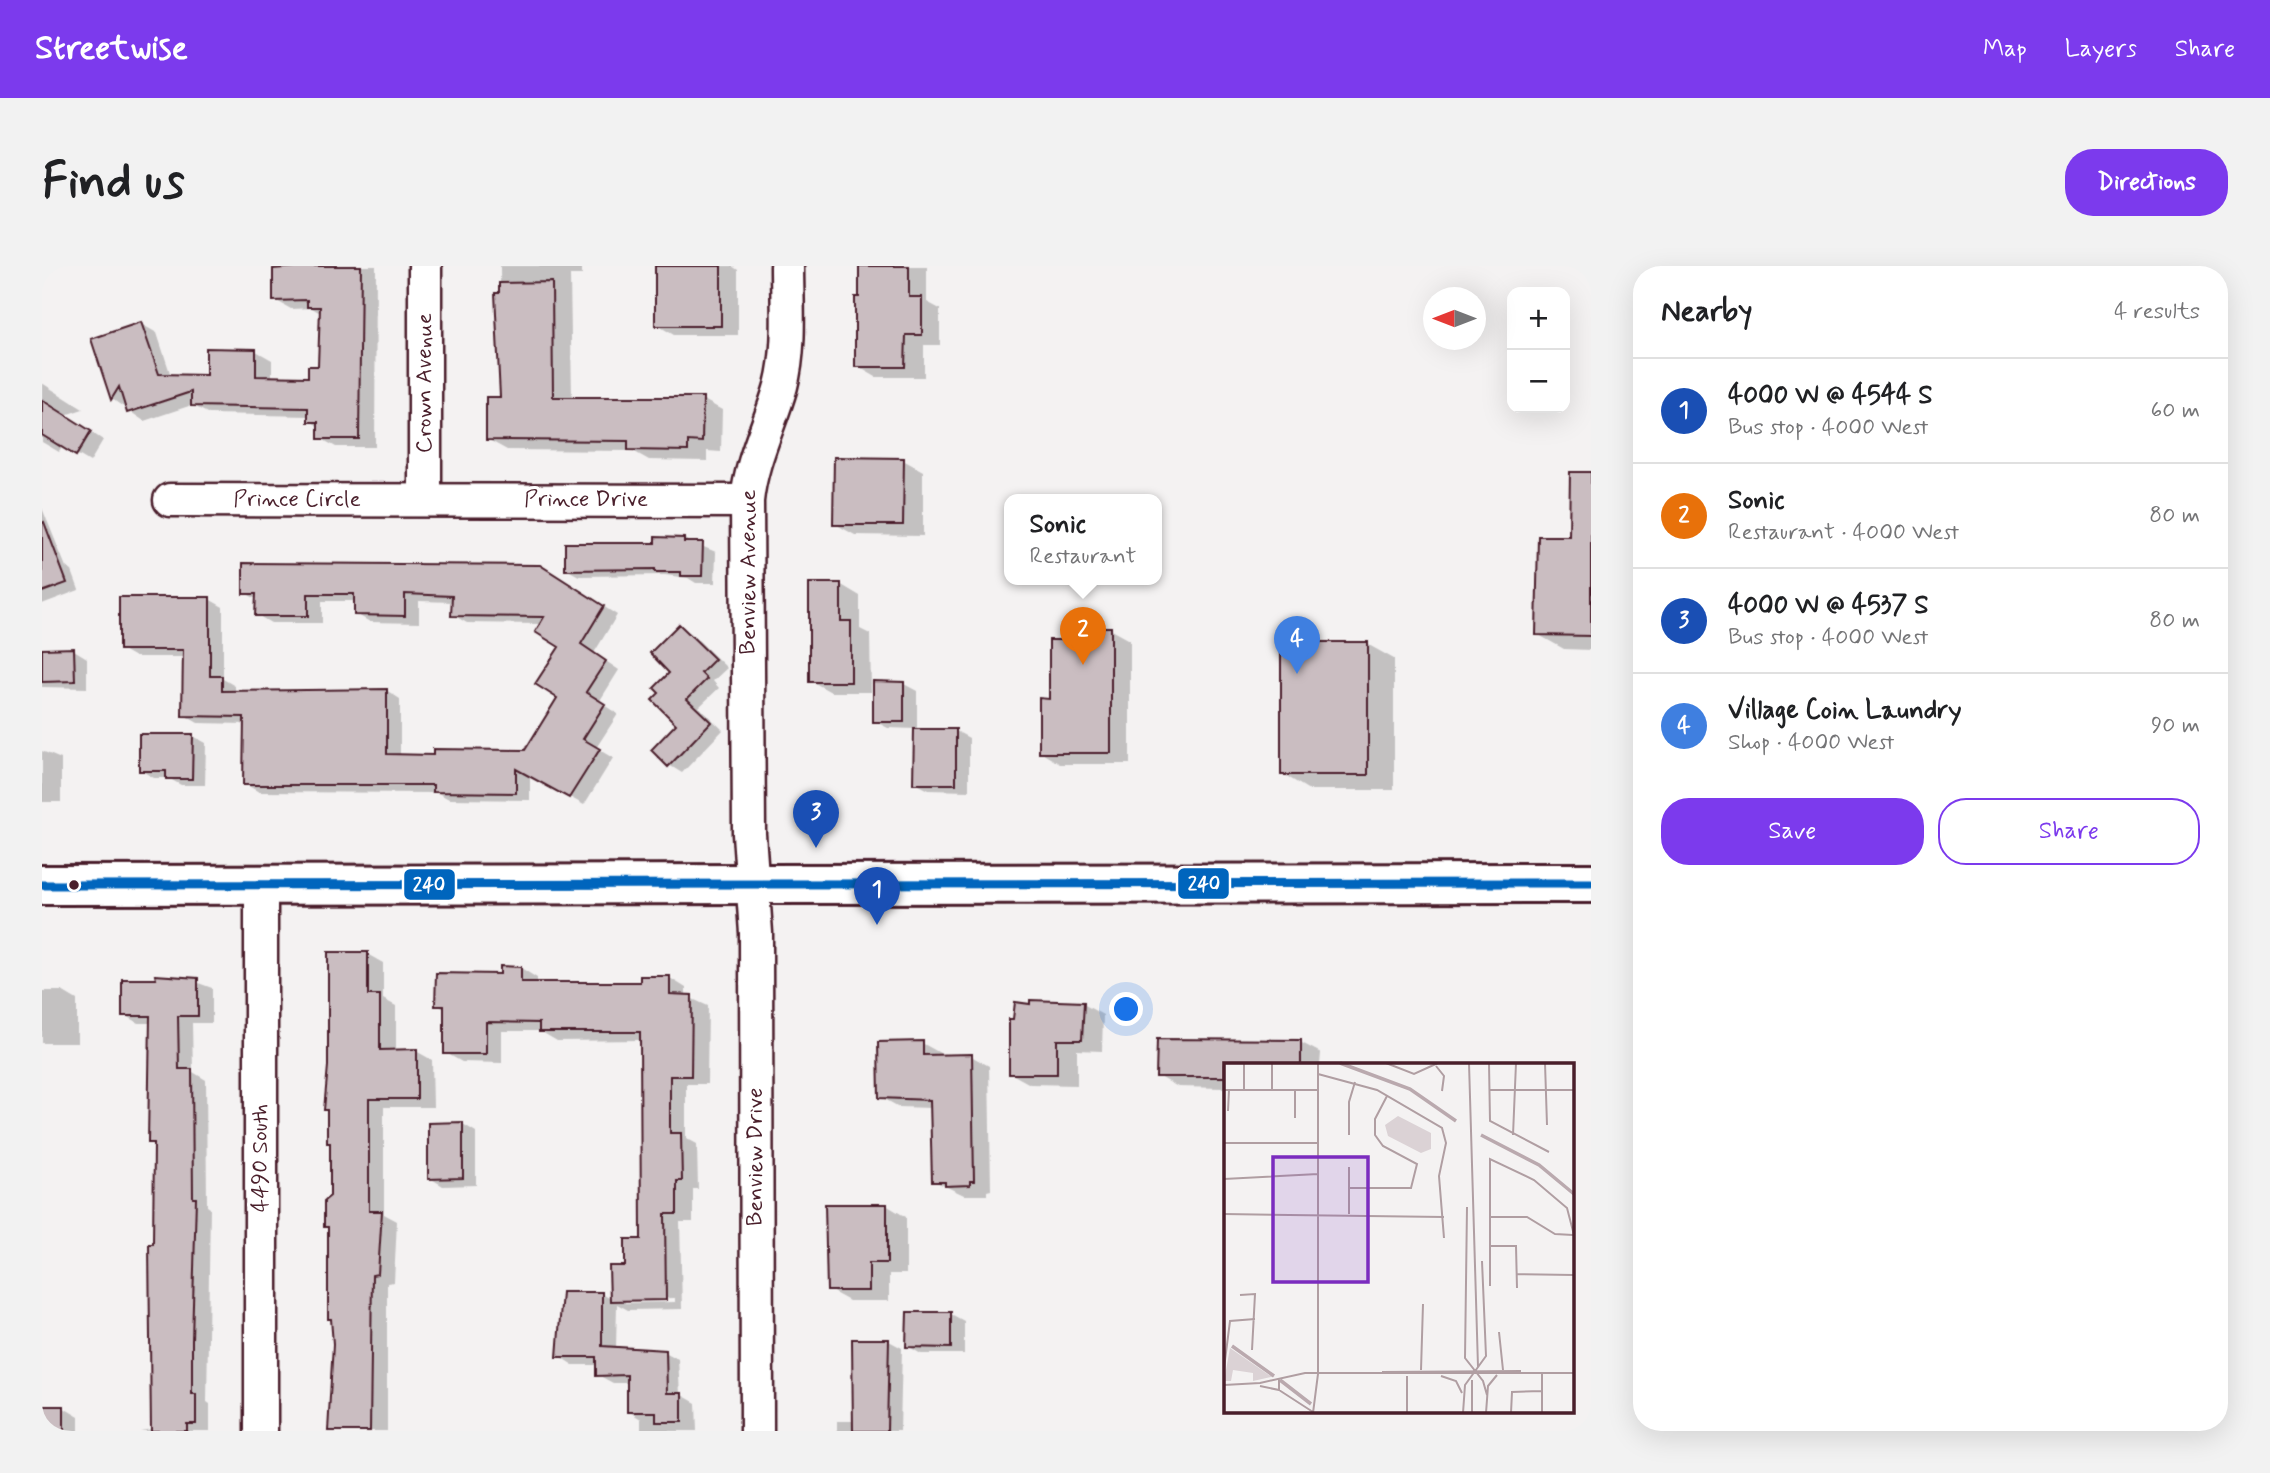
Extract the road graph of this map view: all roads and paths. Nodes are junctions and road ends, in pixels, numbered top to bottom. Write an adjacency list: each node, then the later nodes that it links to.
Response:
1 (425, 266): 3 (street, Crown Avenue)
2 (787, 266): 5 (street, Benview Avenue)
3 (425, 499): 4 (street, Prince Circle); 5 (street, Prince Drive)
4 (170, 500)
5 (747, 501): 7 (street, Benview Avenue)
6 (1591, 883): 7 (street)
7 (752, 884): 9 (street); 11 (street, Benview Drive)
8 (42, 886): 9 (street)
9 (261, 886): 10 (street, 4490 South)
10 (261, 1431)
11 (757, 1431)

